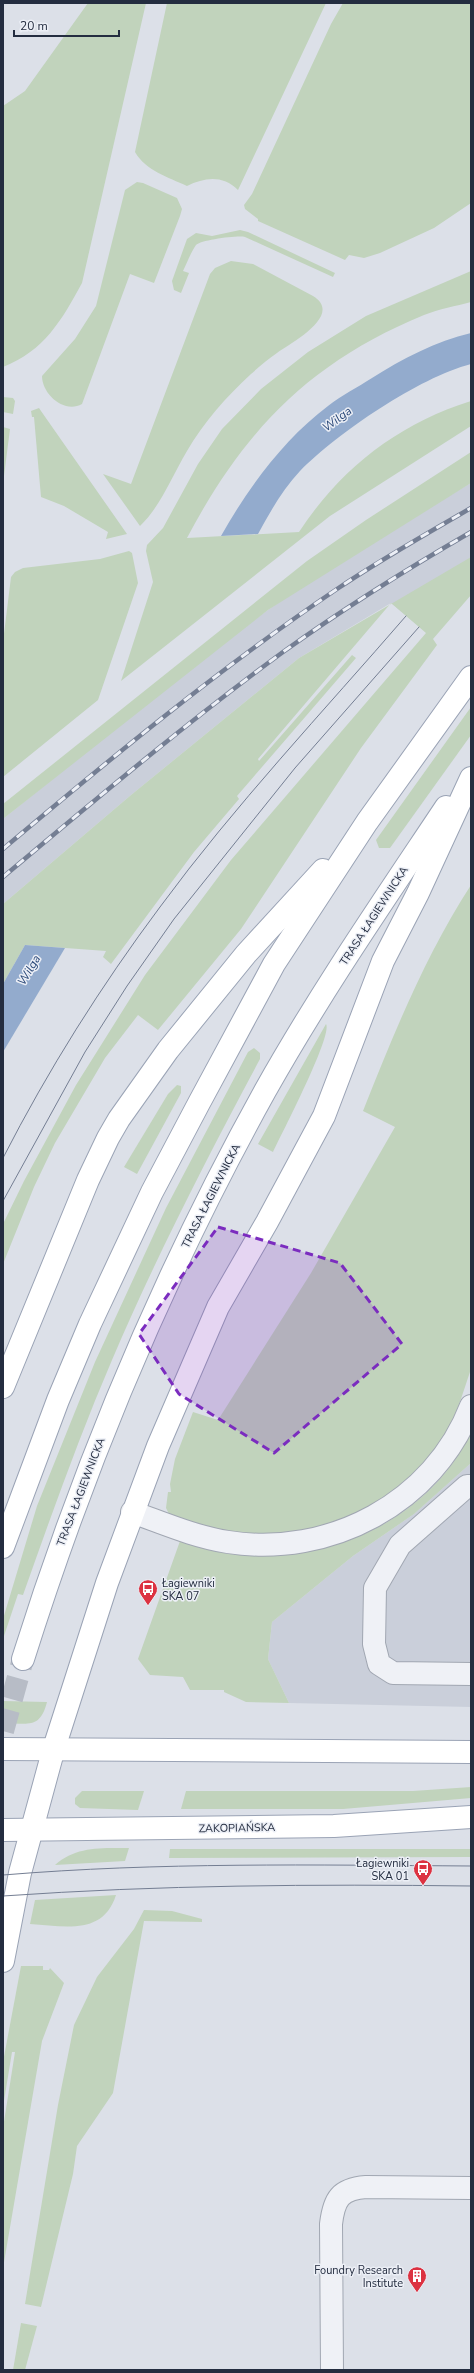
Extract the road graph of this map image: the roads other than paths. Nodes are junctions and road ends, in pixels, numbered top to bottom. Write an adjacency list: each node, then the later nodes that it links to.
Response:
1 (471, 677): 4 (main road)
2 (471, 769): 10 (main road, TRASA ŁAGIEWNICKA)
3 (471, 778): 8 (main road)
4 (367, 822): 5 (main road); 9 (main road)
5 (3, 1387)
6 (471, 1406): 8 (lane)
7 (471, 1486): 11 (lane)
8 (132, 1512): 13 (main road)
9 (3, 1547)
10 (23, 1659)
11 (471, 1674)
12 (3, 1748): 13 (main road)
13 (54, 1748): 14 (main road); 17 (main road)
14 (471, 1752)
15 (471, 1817): 17 (main road, ZAKOPIAŃSKA)
16 (3, 1830): 17 (main road, ZAKOPIAŃSKA)
17 (31, 1830): 18 (main road)
18 (3, 1961)
19 (471, 2188): 20 (lane)
20 (332, 2370)

